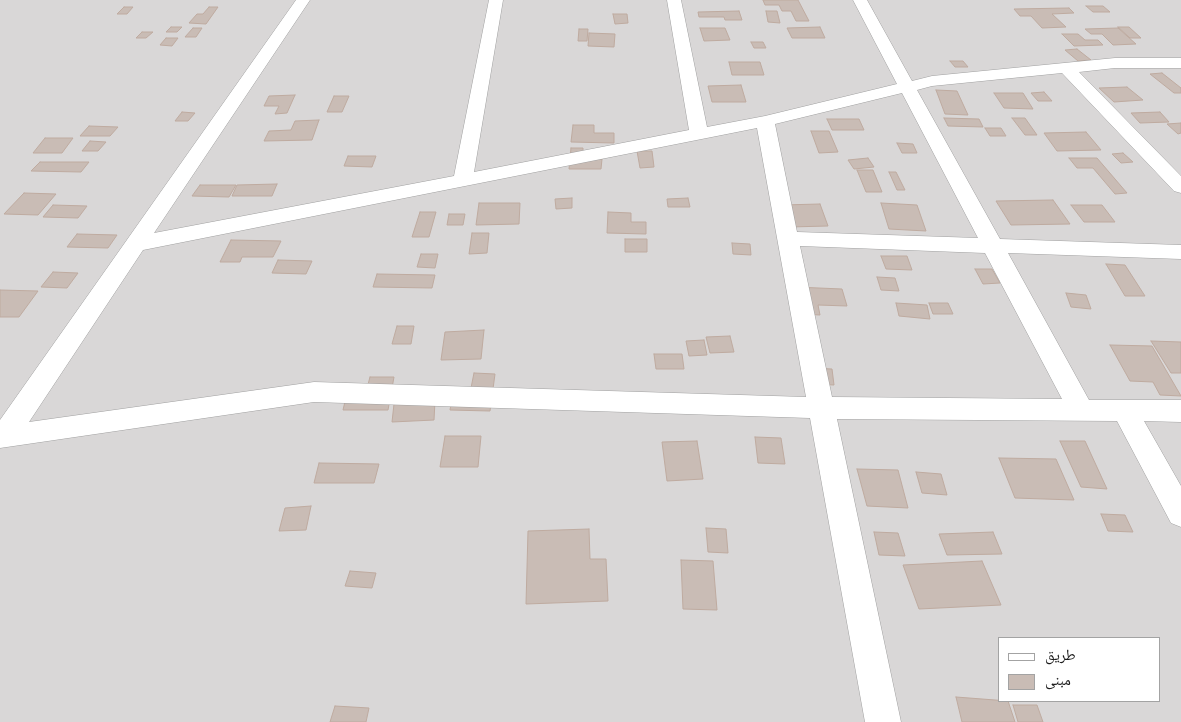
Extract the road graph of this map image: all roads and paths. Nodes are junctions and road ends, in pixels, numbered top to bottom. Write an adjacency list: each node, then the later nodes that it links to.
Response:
1 (303, 0): 13 (street)
2 (496, 0): 10 (street)
3 (674, 0): 9 (street)
4 (860, 0): 7 (street)
5 (1181, 63): 6 (street)
6 (1066, 68): 7 (street); 11 (street)
7 (907, 87): 8 (street); 14 (street)
8 (766, 121): 9 (street); 12 (street)
9 (700, 134): 10 (street)
10 (463, 180): 13 (street)
11 (1181, 187)
12 (788, 238): 14 (street); 16 (street)
13 (136, 244): 20 (street)
14 (992, 245): 15 (street); 17 (street)
15 (1181, 252)
16 (821, 408): 17 (street); 20 (street); 22 (street)
17 (1081, 410): 18 (street)
18 (1124, 410): 19 (street); 21 (street)
19 (1181, 411)
20 (2, 437)
21 (1181, 514)
22 (883, 722)

